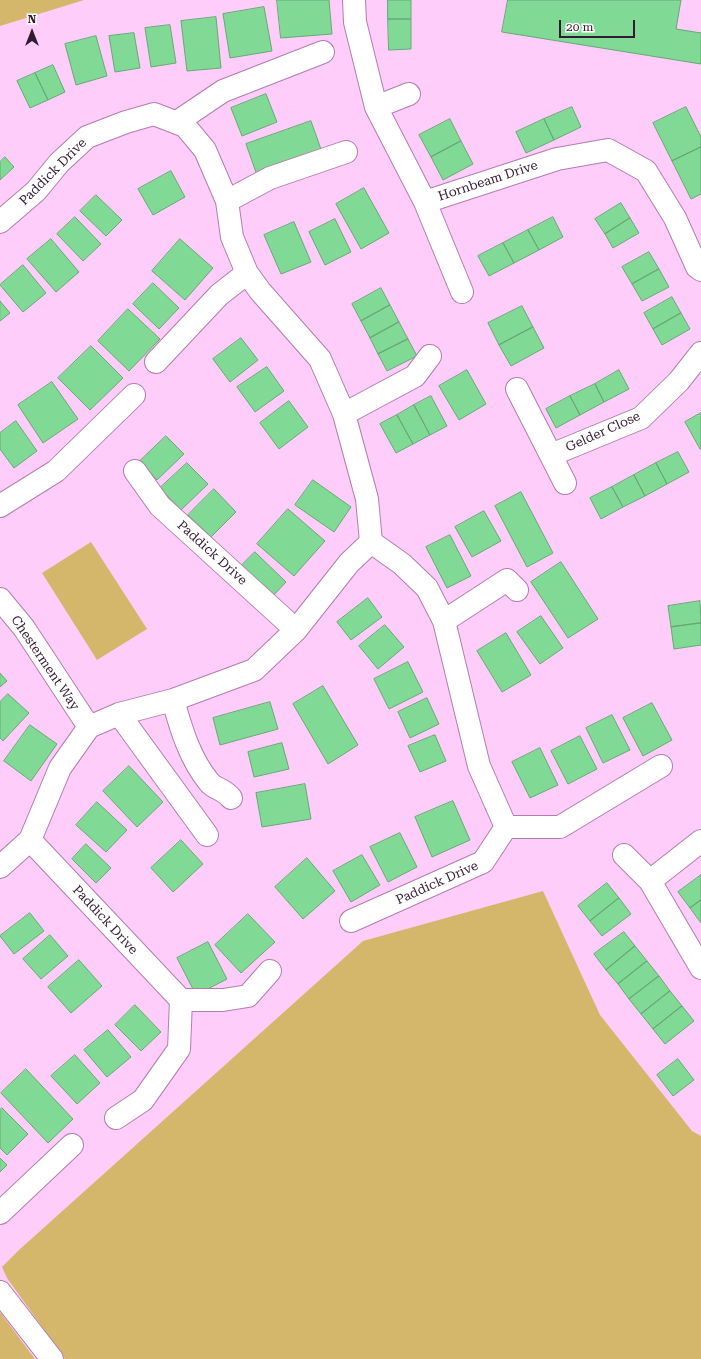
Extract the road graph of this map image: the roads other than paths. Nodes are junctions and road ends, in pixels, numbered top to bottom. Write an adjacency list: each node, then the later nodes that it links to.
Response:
1 (354, 0): 4 (street, Hornbeam Drive)
2 (323, 52): 5 (street)
3 (409, 94): 4 (street)
4 (376, 107): 8 (street, Hornbeam Drive)
5 (177, 122): 7 (street, Paddick Drive); 9 (street, Paddick Drive)
6 (346, 152): 7 (street)
7 (227, 201): 11 (street, Paddick Drive)
8 (425, 202): 10 (street, Hornbeam Drive); 12 (street)
9 (0, 222)
10 (701, 270)
11 (247, 273): 15 (street); 18 (street, Paddick Drive)
12 (462, 292)
13 (701, 352): 19 (street, Gelder Close)
14 (430, 356): 18 (street)
15 (156, 362)
16 (517, 389): 19 (street, Gelder Close)
17 (134, 395): 22 (street)
18 (344, 414): 23 (street, Paddick Drive)
19 (551, 455): 21 (street, Gelder Close)
20 (135, 471): 27 (street, Paddick Drive)
21 (564, 483)
22 (0, 506)
23 (371, 542): 26 (street); 27 (street)
24 (509, 578): 26 (street)
25 (0, 599): 30 (street, Chesterment Way)
26 (444, 621): 33 (street)
27 (296, 630): 28 (street)
28 (173, 700): 29 (street); 32 (street)
29 (119, 714): 30 (street); 34 (street)
30 (89, 727): 35 (street)
31 (661, 766): 33 (street)
32 (231, 798)
33 (506, 827): 40 (street, Paddick Drive)
34 (207, 835)
35 (30, 840): 38 (street); 43 (street, Paddick Drive)
36 (701, 841): 39 (street)
37 (624, 855): 39 (street)
38 (0, 867)
39 (650, 881): 41 (street)
40 (351, 921)
41 (701, 968)
42 (270, 971): 43 (street)
43 (181, 1000): 44 (street)
44 (116, 1118)
45 (72, 1145): 46 (street)
46 (0, 1213)
47 (0, 1292): 48 (street)
48 (52, 1359)

